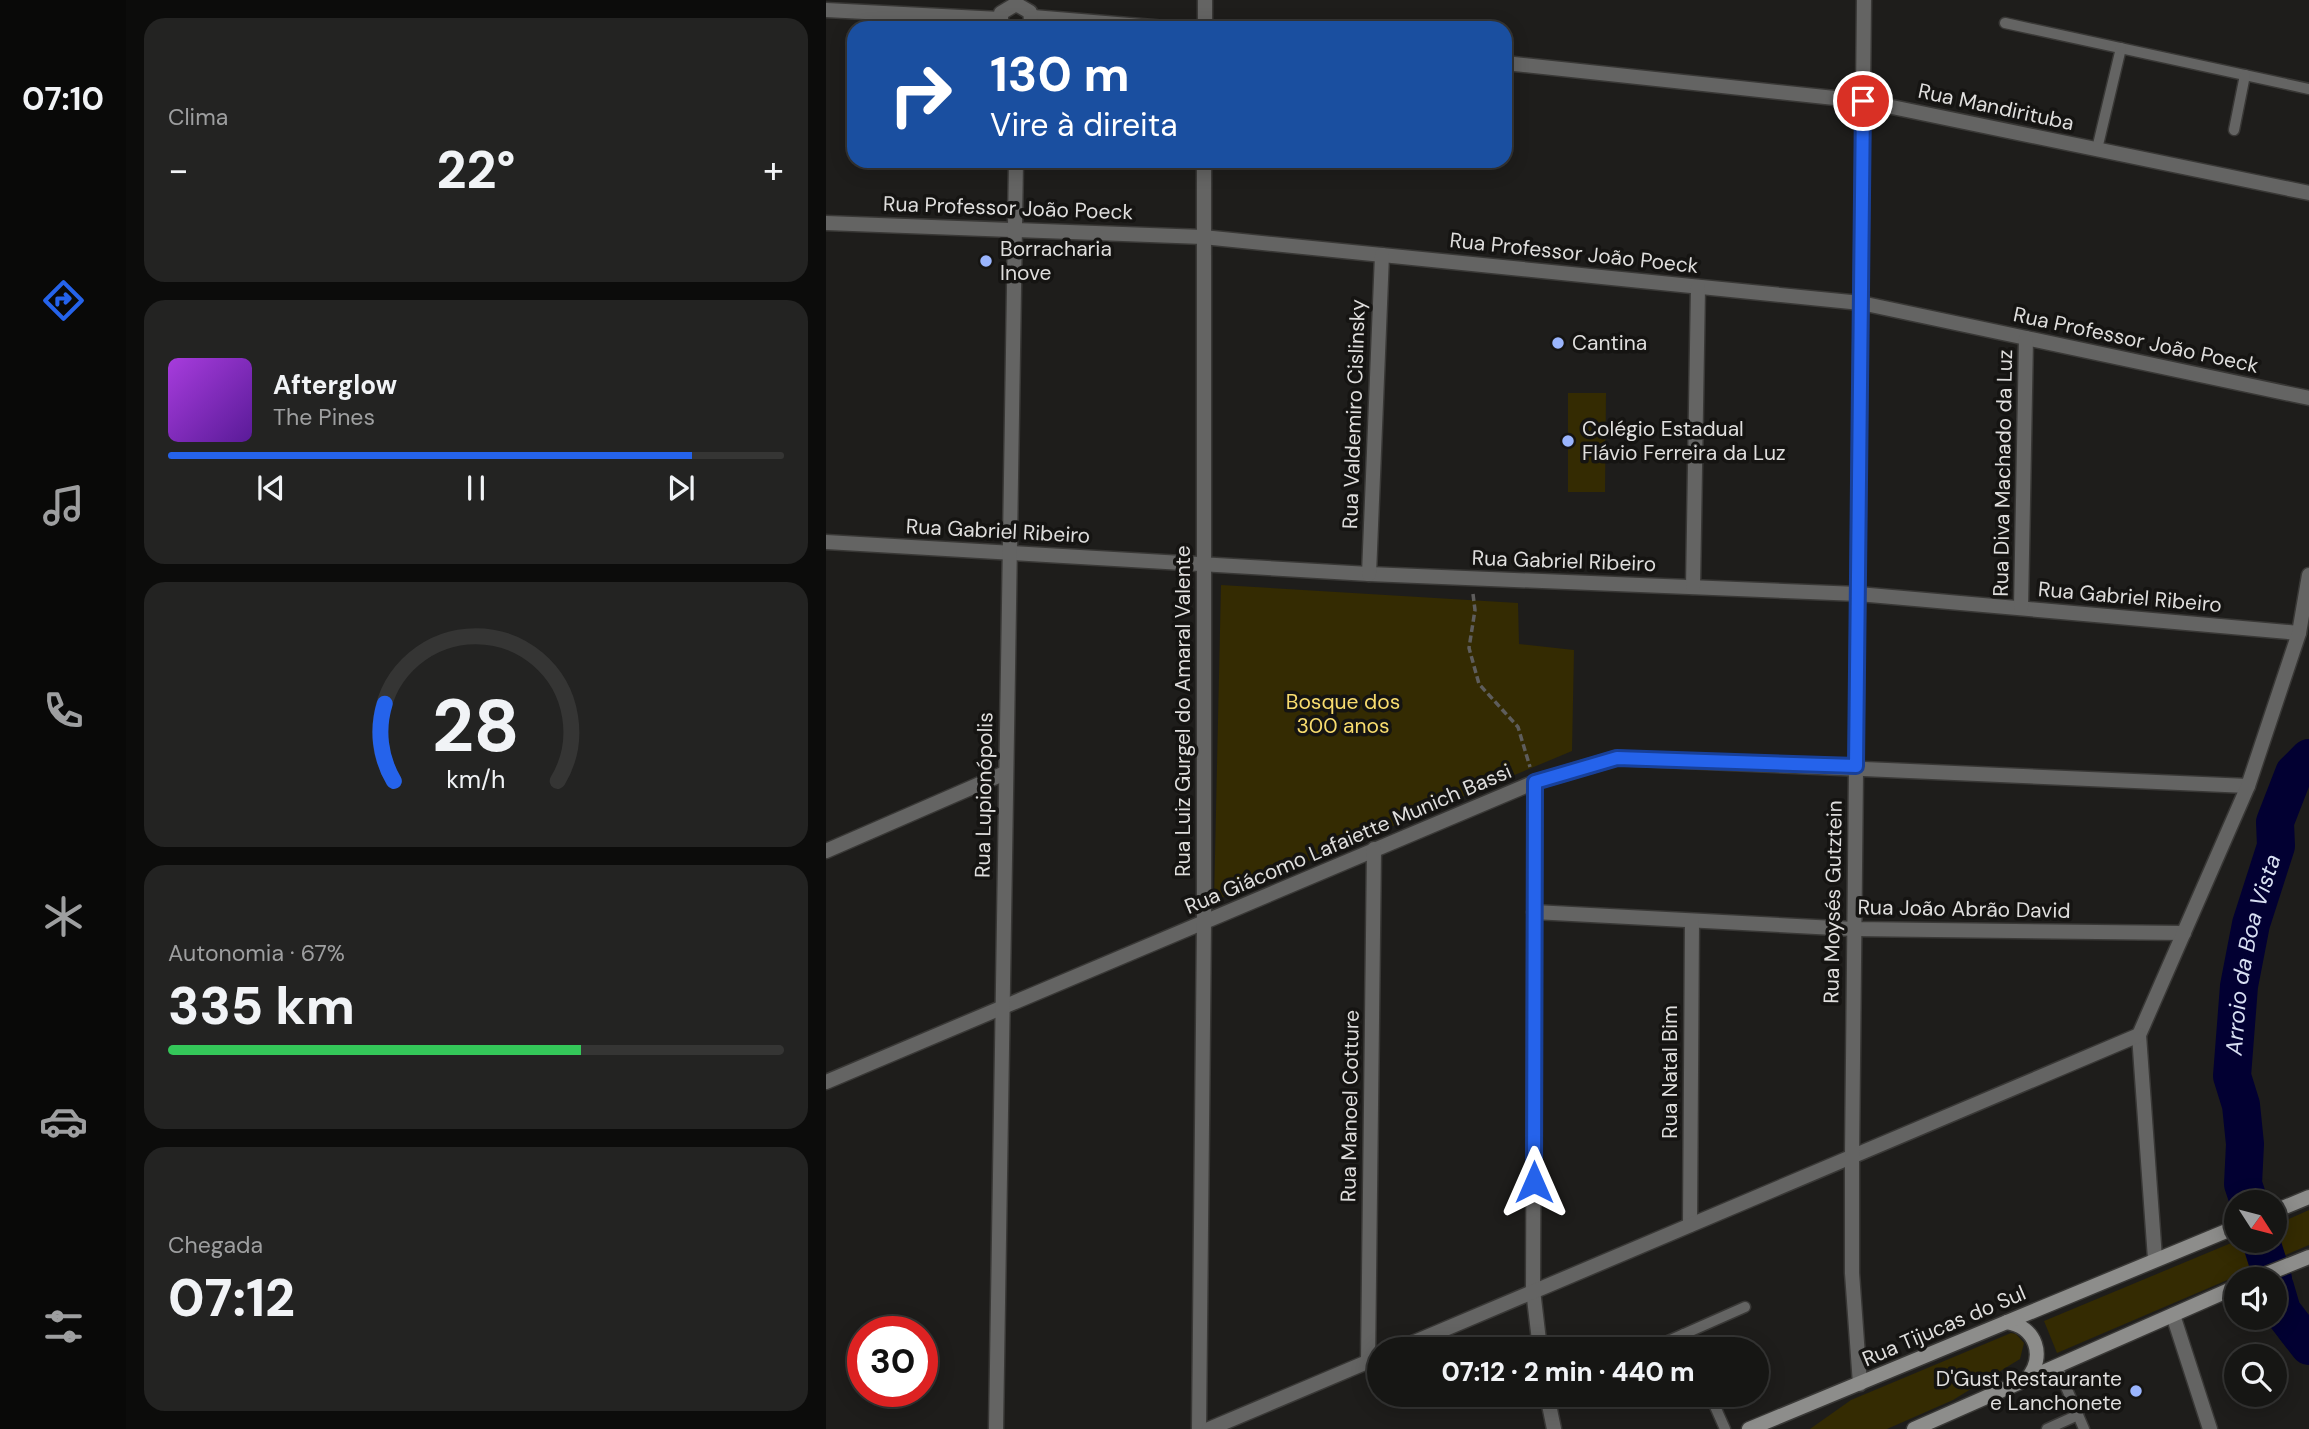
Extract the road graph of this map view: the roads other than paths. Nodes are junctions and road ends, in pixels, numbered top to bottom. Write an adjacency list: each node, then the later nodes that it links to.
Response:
1 (1205, 0): 9 (street)
2 (1864, 0): 15 (street, Rua Moysés Gutztein)
3 (1010, 3): 5 (street); 7 (street)
4 (826, 10): 6 (street)
5 (1031, 14): 8 (street)
6 (964, 21)
7 (1002, 21)
8 (1098, 21)
9 (1205, 21)
10 (2005, 23): 11 (lane)
11 (2122, 48): 13 (lane); 17 (lane)
12 (1512, 64): 15 (street, Rua Mandirituba)
13 (2245, 75): 14 (lane); 16 (lane)
14 (2309, 89)
15 (1863, 101): 17 (street, Rua Mandirituba); 26 (street, Rua Moysés Gutztein)
16 (2234, 130)
17 (2097, 149): 20 (street, Rua Mandirituba)
18 (1016, 168): 22 (street, Rua Lupionópolis)
19 (1203, 168): 23 (street, Rua Luiz Gurgel do Amaral Valente)
20 (2309, 193)
21 (826, 222): 22 (street, Rua Professor João Poeck)
22 (1017, 229): 23 (street, Rua Professor João Poeck); 30 (street, Rua Lupionópolis)
23 (1203, 237): 24 (street, Rua Professor João Poeck); 31 (street, Rua Luiz Gurgel do Amaral Valente)
24 (1382, 255): 25 (street, Rua Professor João Poeck); 32 (street, Rua Valdemiro Cislinsky)
25 (1698, 287): 26 (street, Rua Professor João Poeck); 34 (street)
26 (1861, 303): 27 (street, Rua Professor João Poeck); 35 (street, Rua Moysés Gutztein)
27 (2026, 338): 28 (street, Rua Professor João Poeck); 36 (street, Rua Diva Machado da Luz)
28 (2309, 398)
29 (826, 542): 30 (street, Rua Gabriel Ribeiro)
30 (1009, 553): 31 (street, Rua Gabriel Ribeiro); 39 (street, Rua Lupionópolis)
31 (1204, 562): 32 (street, Rua Gabriel Ribeiro); 46 (street, Rua Luiz Gurgel do Amaral Valente)
32 (1368, 574): 34 (street, Rua Gabriel Ribeiro)
33 (2309, 575): 37 (street)
34 (1693, 587): 35 (street, Rua Gabriel Ribeiro)
35 (1858, 594): 36 (street, Rua Gabriel Ribeiro); 38 (street, Rua Moysés Gutztein)
36 (2021, 608): 37 (street, Rua Gabriel Ribeiro)
37 (2299, 633): 41 (street)
38 (1856, 766): 40 (street, Rua Giácomo Lafaiette Munich Bassi); 41 (street, Rua Giácomo Lafaiette Munich Bassi); 47 (street, Rua Moysés Gutztein)
39 (1005, 773): 43 (street); 49 (street, Rua Lupionópolis)
40 (1535, 782): 42 (street, Rua Giácomo Lafaiette Munich Bassi); 44 (street)
41 (2248, 786): 48 (street)
42 (1374, 849): 46 (street, Rua Giácomo Lafaiette Munich Bassi); 64 (street, Rua Manoel Cotture)
43 (826, 851)
44 (1534, 912): 45 (street, Rua João Abrão David); 58 (street)
45 (1692, 920): 47 (street, Rua João Abrão David); 55 (street, Rua Natal Bim)
46 (1204, 923): 49 (street, Rua Giácomo Lafaiette Munich Bassi); 78 (street, Rua Luiz Gurgel do Amaral Valente)
47 (1854, 929): 48 (street, Rua João Abrão David); 52 (street, Rua Moysés Gutztein)
48 (2184, 933): 50 (street)
49 (1002, 1006): 51 (street, Rua Giácomo Lafaiette Munich Bassi); 77 (street, Rua Lupionópolis)
50 (2139, 1035): 52 (street); 57 (street)
51 (826, 1082)
52 (1852, 1156): 55 (street); 72 (street, Rua Moysés Gutztein)
53 (2309, 1197): 54 (main road)
54 (2287, 1206)
55 (1690, 1225): 58 (street)
56 (2224, 1232): 57 (main road, Rua Tijucas do Sul)
57 (2155, 1259): 62 (main road, Rua Tijucas do Sul)
58 (1534, 1290): 65 (street); 66 (street)
59 (2224, 1292): 61 (main road)
60 (1745, 1307): 63 (lane)
61 (2173, 1315): 70 (main road); 86 (street)
62 (2007, 1322): 71 (main road); 72 (main road, Rua Tijucas do Sul)
63 (1684, 1334): 67 (lane); 68 (lane)
64 (1374, 1337)
65 (1426, 1337)
66 (1539, 1337)
67 (1677, 1337)
68 (1685, 1337)
69 (1367, 1363): 79 (street)
70 (2057, 1366): 71 (main road); 75 (lane)
71 (2026, 1380): 83 (main road)
72 (1860, 1384): 76 (main road, Rua Tijucas do Sul)
73 (1549, 1407): 80 (street)
74 (1715, 1407): 81 (lane)
75 (2078, 1415): 84 (lane); 85 (lane)
76 (1767, 1425): 82 (main road, Rua Tijucas do Sul)
77 (996, 1429)
78 (1199, 1429)
79 (1209, 1429)
80 (1554, 1429)
81 (1725, 1429)
82 (1749, 1429)
83 (1914, 1429)
84 (2047, 1429)
85 (2084, 1429)
86 (2210, 1429)

